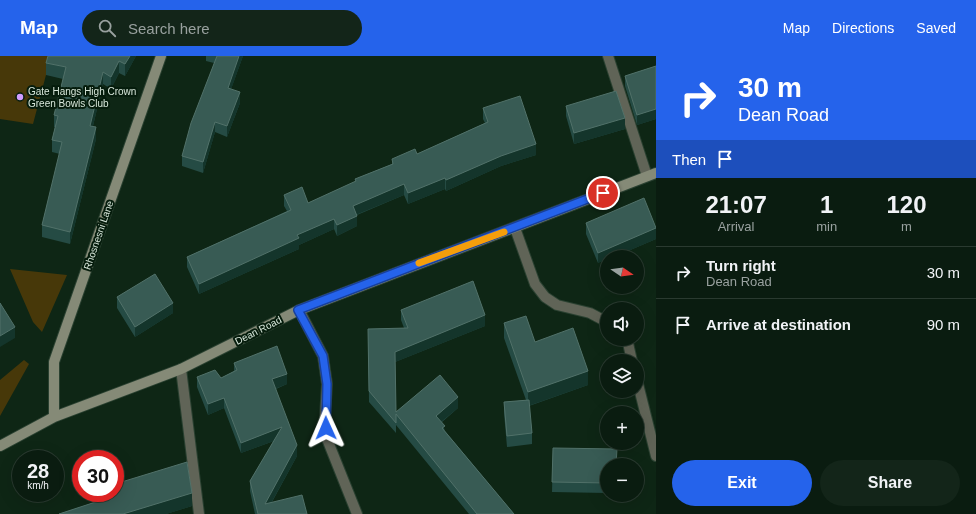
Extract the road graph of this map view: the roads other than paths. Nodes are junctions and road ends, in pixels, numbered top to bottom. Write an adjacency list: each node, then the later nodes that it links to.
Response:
1 (161, 56): 9 (street, Rhosnesni Lane)
2 (608, 56): 3 (street)
3 (652, 174): 4 (street, Dean Road)
4 (515, 228): 5 (street, Dean Road); 6 (street)
5 (298, 310): 7 (street, Dean Road); 13 (street)
6 (600, 318)
7 (181, 369): 9 (street, Dean Road); 12 (street)
8 (642, 398): 11 (street)
9 (54, 416): 10 (street, Dean Road)
10 (0, 446)
11 (656, 456)
12 (199, 514)
13 (357, 514)

